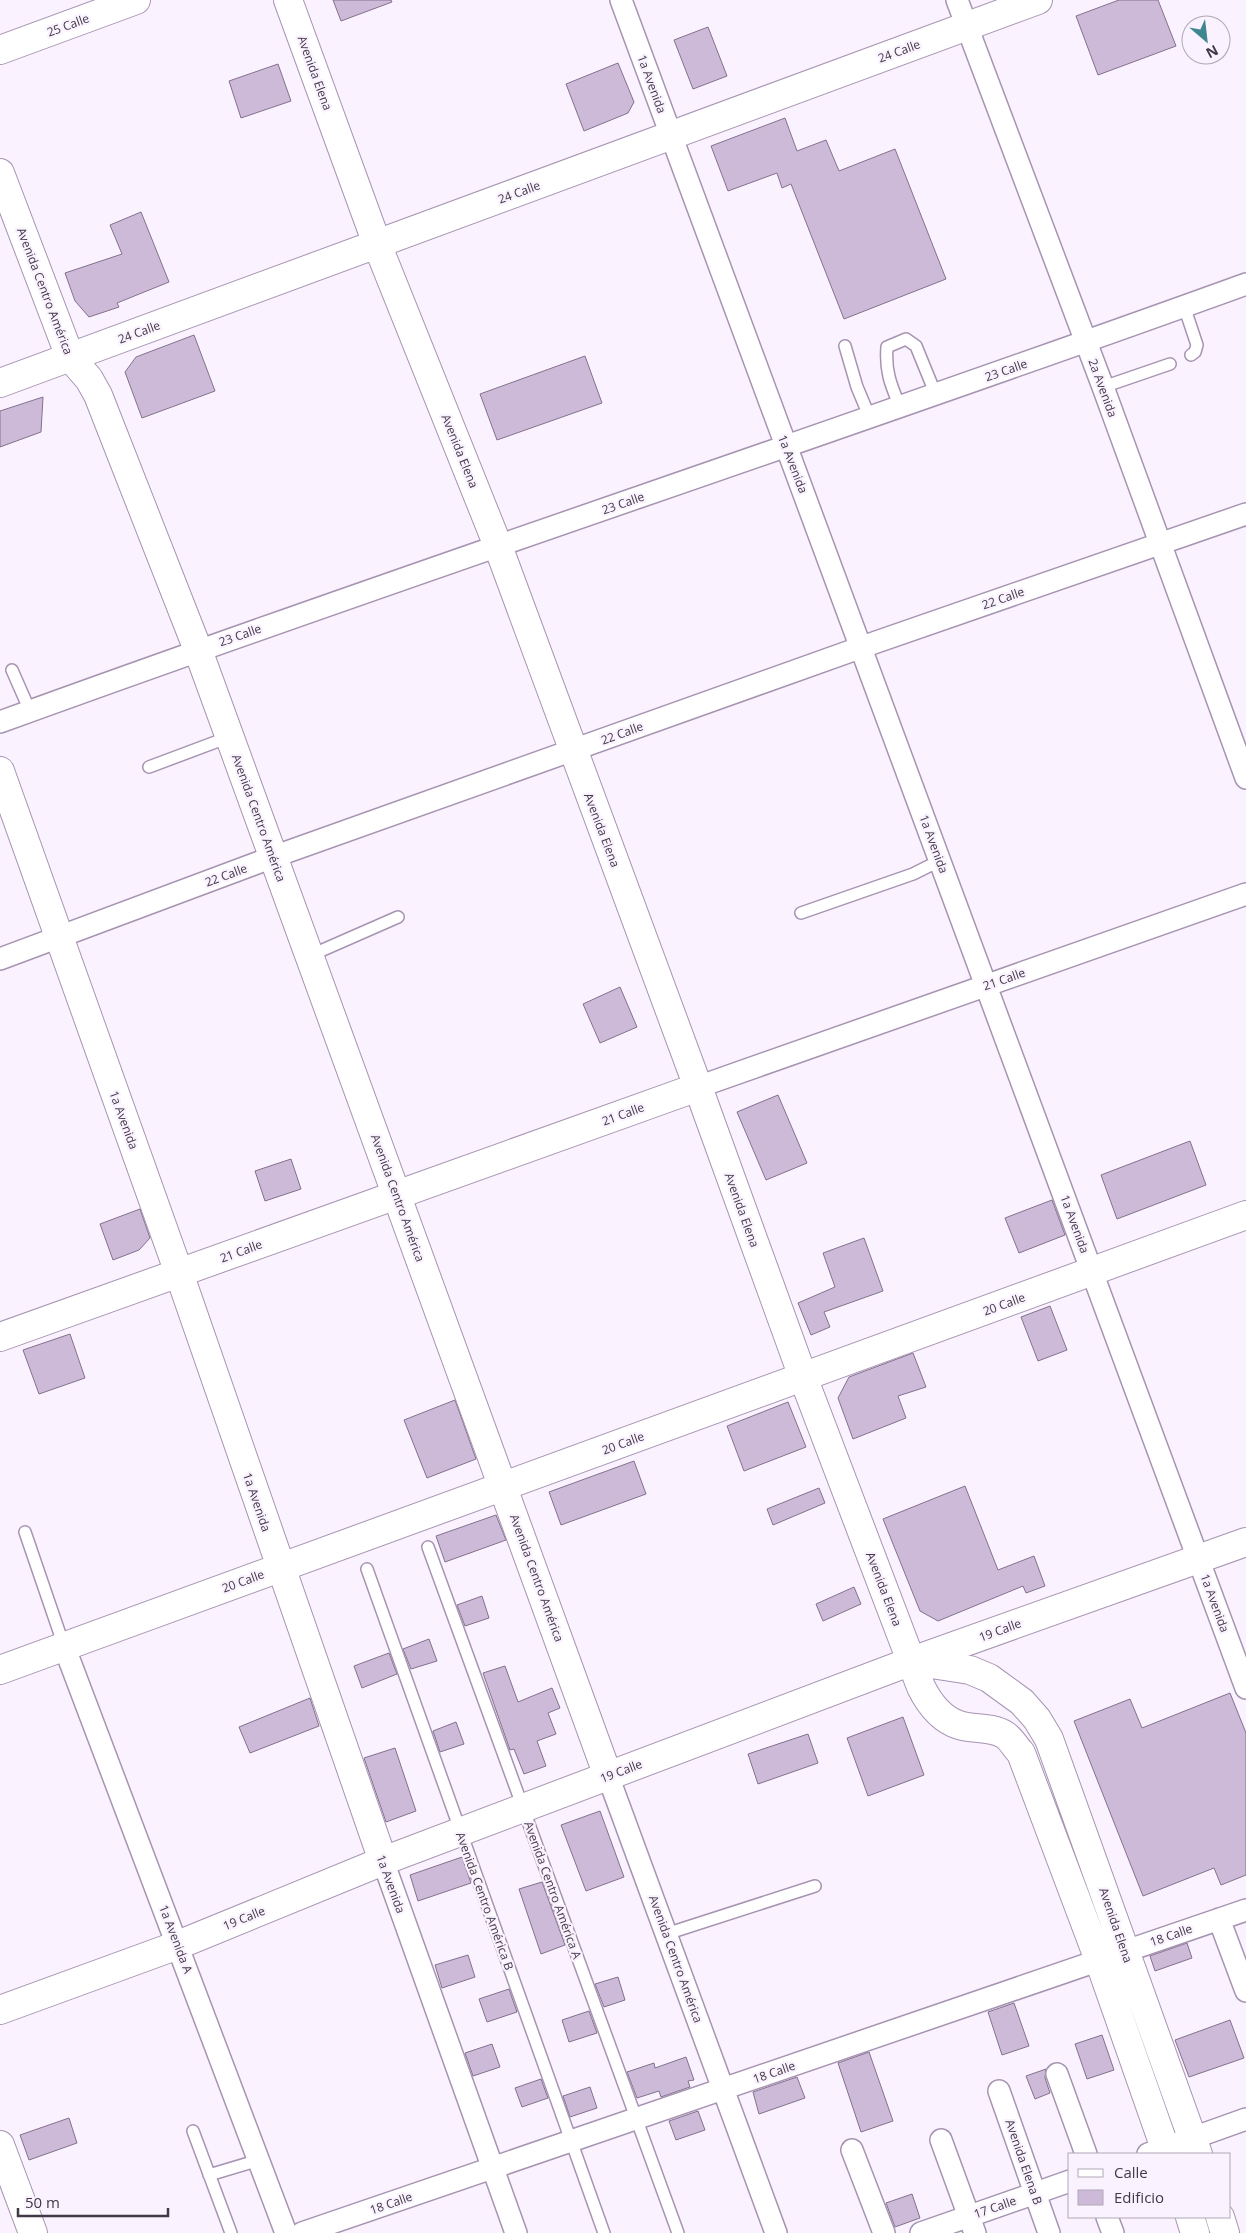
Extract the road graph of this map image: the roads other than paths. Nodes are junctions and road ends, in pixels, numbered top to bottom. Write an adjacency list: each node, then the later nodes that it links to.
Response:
1 (136, 0): 7 (main road, 25 Calle)
2 (288, 0): 10 (main road, Avenida Elena)
3 (621, 0): 8 (street, 1a Avenida)
4 (957, 0): 6 (street, 2a Avenida)
5 (1038, 0): 6 (main road, 24 Calle)
6 (967, 26): 8 (main road, 24 Calle); 13 (street, 2a Avenida)
7 (0, 50)
8 (670, 136): 10 (main road, 24 Calle); 23 (street, 1a Avenida)
9 (1, 176): 16 (main road, Avenida Centro América)
10 (377, 244): 16 (main road, 24 Calle); 26 (main road, Avenida Elena)
11 (1246, 284): 12 (street, 23 Calle)
12 (1184, 306): 13 (street, 23 Calle); 15 (lane)
13 (1086, 342): 19 (street, 2a Avenida); 20 (street, 23 Calle)
14 (845, 346): 22 (lane)
15 (1191, 355)
16 (70, 357): 18 (main road, 24 Calle); 28 (main road, Avenida Centro América)
17 (1170, 364): 19 (lane)
18 (0, 383)
19 (1103, 387): 25 (street, 2a Avenida)
20 (936, 395): 21 (street, 23 Calle); 21 (lane)
21 (900, 407): 22 (street, 23 Calle)
22 (870, 418): 23 (street, 23 Calle)
23 (786, 447): 26 (street, 23 Calle); 27 (street, 1a Avenida)
24 (1246, 514): 25 (street, 22 Calle)
25 (1160, 544): 27 (street, 22 Calle); 36 (street, 2a Avenida)
26 (498, 546): 28 (street, 23 Calle); 33 (main road, Avenida Elena)
27 (862, 647): 33 (street, 22 Calle); 38 (street, 1a Avenida)
28 (198, 650): 30 (street, 23 Calle); 32 (main road, Avenida Centro América)
29 (12, 670): 30 (lane)
30 (30, 711): 31 (street, 23 Calle)
31 (0, 722)
32 (229, 736): 34 (lane); 37 (main road, Avenida Centro América)
33 (572, 751): 37 (street, 22 Calle); 46 (main road, Avenida Elena)
34 (149, 767)
35 (0, 771): 42 (main road, 1a Avenida)
36 (1246, 778)
37 (273, 857): 42 (street, 22 Calle); 43 (main road, Avenida Centro América)
38 (940, 860): 40 (lane); 45 (street, 1a Avenida)
39 (1246, 894): 45 (street, 21 Calle)
40 (802, 913)
41 (398, 917): 43 (lane)
42 (60, 937): 44 (street, 22 Calle); 50 (main road, 1a Avenida)
43 (309, 956): 47 (main road, Avenida Centro América)
44 (0, 959)
45 (986, 985): 46 (street, 21 Calle); 49 (street, 1a Avenida)
46 (698, 1087): 47 (main road, 21 Calle); 52 (main road, Avenida Elena)
47 (397, 1195): 50 (main road, 21 Calle); 53 (main road, Avenida Centro América)
48 (1246, 1215): 49 (main road, 20 Calle)
49 (1092, 1271): 52 (main road, 20 Calle); 57 (street, 1a Avenida)
50 (179, 1273): 51 (main road, 21 Calle); 58 (main road, 1a Avenida)
51 (0, 1337)
52 (803, 1378): 53 (main road, 20 Calle); 61 (main road, Avenida Elena)
53 (504, 1486): 58 (main road, 20 Calle); 64 (main road, Avenida Centro América)
54 (25, 1532): 60 (lane)
55 (1246, 1542): 57 (main road, 19 Calle)
56 (428, 1547): 65 (lane, Avenida Centro América A)
57 (1198, 1559): 61 (main road, 19 Calle); 63 (street, 1a Avenida)
58 (280, 1568): 60 (main road, 20 Calle); 67 (main road, 1a Avenida)
59 (366, 1569): 66 (lane, Avenida Centro América B)
60 (64, 1646): 62 (main road, 20 Calle); 72 (street, 1a Avenida A)
61 (912, 1661): 64 (main road, 19 Calle); 73 (main road, Avenida Elena); 74 (main road, Avenida Elena)
62 (0, 1670)
63 (1246, 1688)
64 (608, 1776): 65 (main road, 19 Calle); 71 (street, Avenida Centro América)
65 (523, 1808): 66 (main road, 19 Calle); 80 (lane, Avenida Centro América A)
66 (460, 1832): 67 (main road, 19 Calle); 84 (lane, Avenida Centro América B)
67 (383, 1861): 72 (main road, 19 Calle); 91 (street, 1a Avenida)
68 (815, 1886): 71 (lane)
69 (1246, 1910): 70 (street, 18 Calle)
70 (1219, 1919): 73 (street, 18 Calle); 75 (street)
71 (666, 1934): 78 (street, Avenida Centro América)
72 (178, 1945): 76 (main road, 19 Calle); 90 (street, 1a Avenida A)
73 (1125, 1951): 74 (street, 18 Calle); 86 (main road, Avenida Elena)
74 (1099, 1960): 78 (street, 18 Calle); 88 (main road, Avenida Elena)
75 (1246, 1991)
76 (0, 2010)
77 (1057, 2074): 89 (street)
78 (723, 2089): 80 (street, 18 Calle); 106 (street, Avenida Centro América)
79 (999, 2091): 94 (street, Avenida Elena B)
80 (635, 2119): 84 (street, 18 Calle); 105 (lane, Avenida Centro América A)
81 (1246, 2119): 86 (street)
82 (193, 2131): 92 (lane)
83 (941, 2140): 98 (street)
84 (571, 2141): 91 (street, 18 Calle); 104 (lane, Avenida Centro América B)
85 (0, 2145): 99 (main road)
86 (1195, 2146): 88 (street)
87 (852, 2150): 107 (street)
88 (1160, 2152)
89 (1086, 2153)
90 (259, 2160): 92 (lane); 101 (street, 1a Avenida A)
91 (493, 2168): 102 (street, 18 Calle); 103 (street, 1a Avenida)
92 (209, 2175): 100 (lane)
93 (1068, 2182): 94 (street, 17 Calle)
94 (1035, 2193): 98 (street, 17 Calle); 109 (street, Avenida Elena B)
95 (1107, 2218): 110 (street)
96 (1190, 2218): 111 (main road)
97 (1220, 2218): 112 (main road)
98 (972, 2225): 108 (street, 17 Calle)
99 (33, 2233)
100 (231, 2233)
101 (286, 2233)
102 (302, 2233)
103 (516, 2233)
104 (604, 2233)
105 (678, 2233)
106 (776, 2233)
107 (884, 2233)
108 (921, 2233)
109 (1049, 2233)
110 (1113, 2233)
111 (1195, 2233)
112 (1226, 2233)

